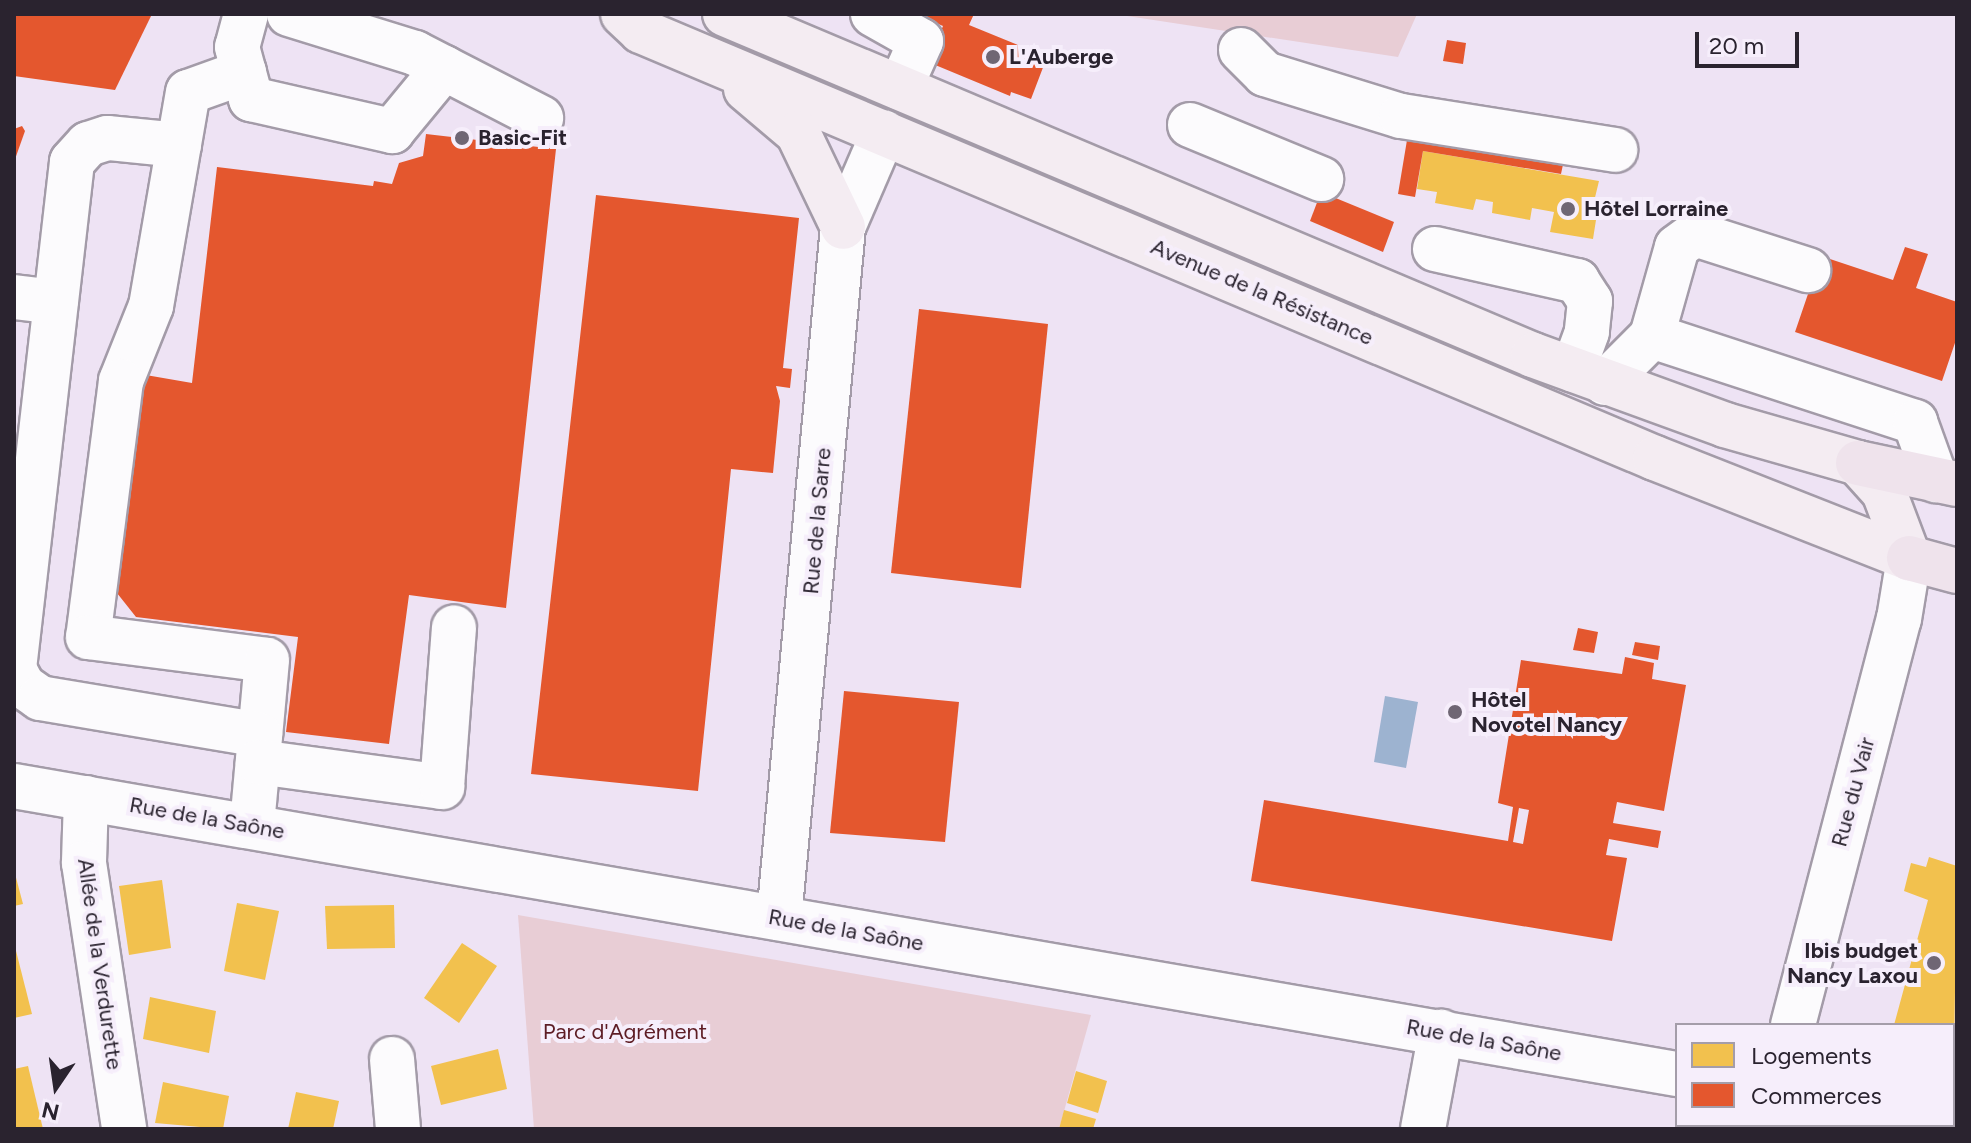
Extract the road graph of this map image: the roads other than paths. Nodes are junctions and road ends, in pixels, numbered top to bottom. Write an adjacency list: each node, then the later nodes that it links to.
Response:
1 (246, 14): 10 (street)
2 (289, 14): 9 (street)
3 (623, 14): 8 (main road, Avenue de la Résistance)
4 (725, 14): 6 (main road)
5 (873, 14): 11 (street)
6 (780, 28): 11 (main road)
7 (1241, 50): 16 (street)
8 (713, 62): 14 (main road, Avenue de la Résistance); 19 (main road)
9 (444, 68): 10 (street); 12 (street)
10 (244, 72): 15 (street)
11 (900, 88): 18 (main road)
12 (541, 118)
13 (1190, 125): 17 (street)
14 (884, 132): 18 (main road); 19 (street, Rue de la Sarre); 29 (main road, Avenue de la Résistance)
15 (179, 145): 23 (street); 32 (street)
16 (1615, 150)
17 (1321, 179)
18 (1118, 180): 25 (main road)
19 (843, 227): 36 (street, Rue de la Sarre)
20 (1435, 249): 25 (street)
21 (1808, 270): 24 (street)
22 (14, 297): 23 (street)
23 (56, 302): 26 (street)
24 (1652, 336): 25 (street); 28 (street)
25 (1589, 376): 27 (main road)
26 (31, 378): 32 (street)
27 (1858, 463): 28 (highway); 29 (main road)
28 (1947, 482)
29 (1909, 558): 30 (highway); 37 (street, Rue du Vair)
30 (1957, 571)
31 (454, 627): 32 (street)
32 (259, 748): 35 (street)
33 (14, 786): 34 (street, Rue de la Saône)
34 (86, 798): 35 (street, Rue de la Saône); 41 (street, Allée de la Verdurette)
35 (252, 826): 36 (street, Rue de la Saône)
36 (779, 918): 38 (street, Rue de la Saône)
37 (1794, 1023)
38 (1441, 1032): 40 (street, Rue de la Saône); 43 (street)
39 (392, 1059): 42 (street)
40 (1675, 1074)
41 (124, 1129)
42 (398, 1129)
43 (1423, 1129)

